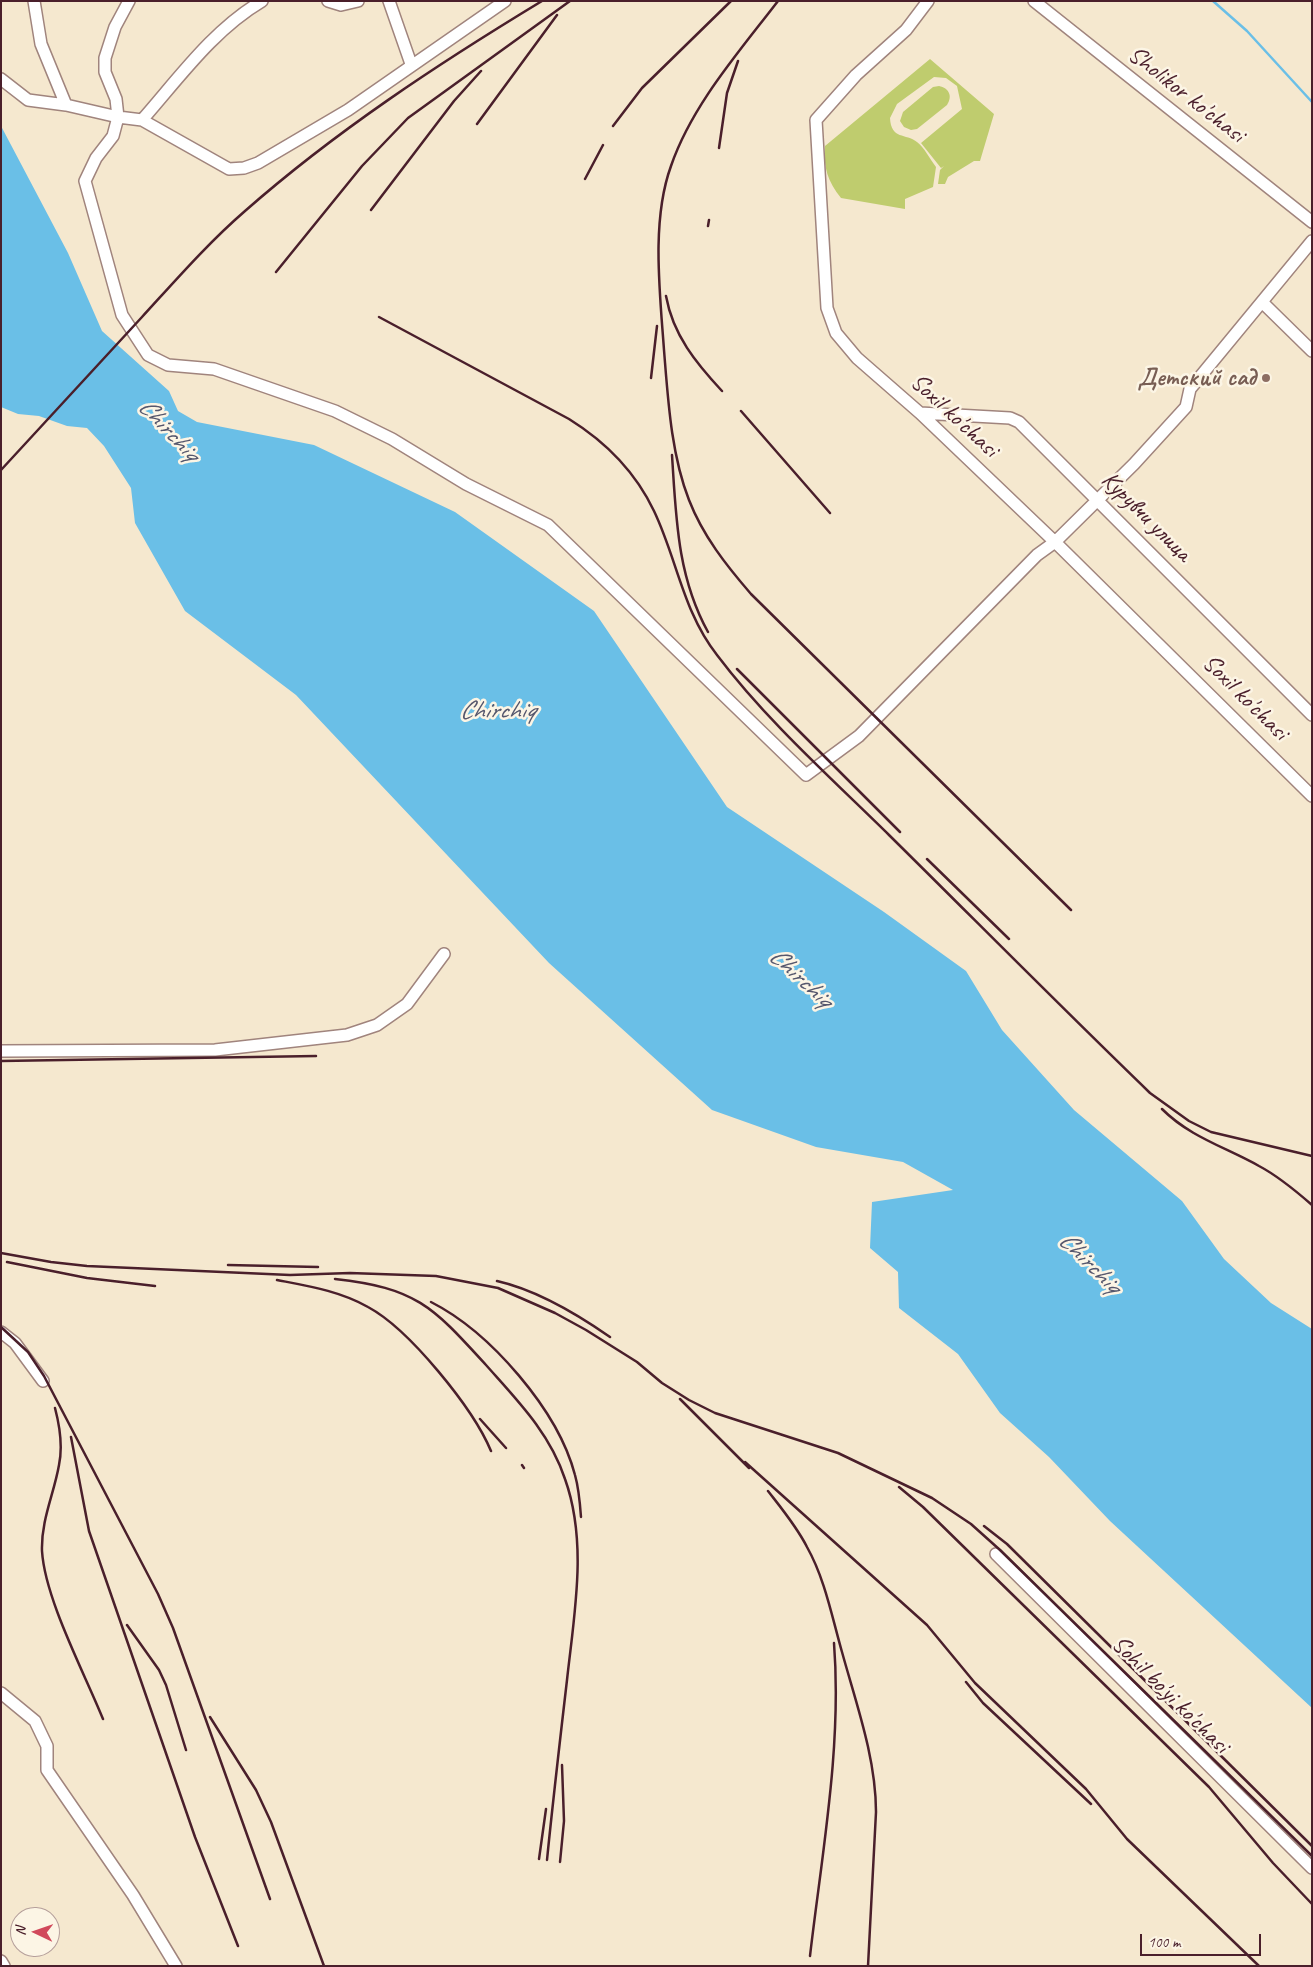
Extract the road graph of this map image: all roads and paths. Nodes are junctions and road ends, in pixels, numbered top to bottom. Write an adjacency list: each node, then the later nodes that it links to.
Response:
1 (34, 1): 13 (street)
2 (129, 1): 14 (street)
3 (262, 1): 15 (street)
4 (328, 1): 5 (street)
5 (358, 1)
6 (389, 1): 11 (street)
7 (505, 1): 10 (street)
8 (928, 1): 20 (street, Soxil ko'chasi)
9 (1034, 1): 16 (street, Sholikor ko'chasi)
10 (485, 7): 11 (street)
11 (411, 64): 15 (street)
12 (1, 79): 13 (street)
13 (66, 105): 14 (street)
14 (118, 117): 15 (street); 22 (street)
15 (142, 120)
16 (1312, 222)
17 (1312, 242): 18 (street)
18 (1262, 302): 19 (street); 21 (street)
19 (1312, 351)
20 (920, 413): 21 (street, Курувчи улица); 22 (street, Soxil ko'chasi)
21 (1096, 499): 22 (street); 23 (street, Курувчи улица)
22 (1055, 542): 24 (street, Soxil ko'chasi)
23 (1312, 715)
24 (1312, 796)
25 (444, 954): 26 (street)
26 (1, 1051)
27 (1, 1332): 28 (street)
28 (43, 1381)
29 (996, 1554): 31 (street, Sohil bo'yi ko'chasi)
30 (1, 1693): 34 (street)
31 (1312, 1868)
32 (1, 1961): 33 (street)
33 (4, 1966)
34 (176, 1966)

